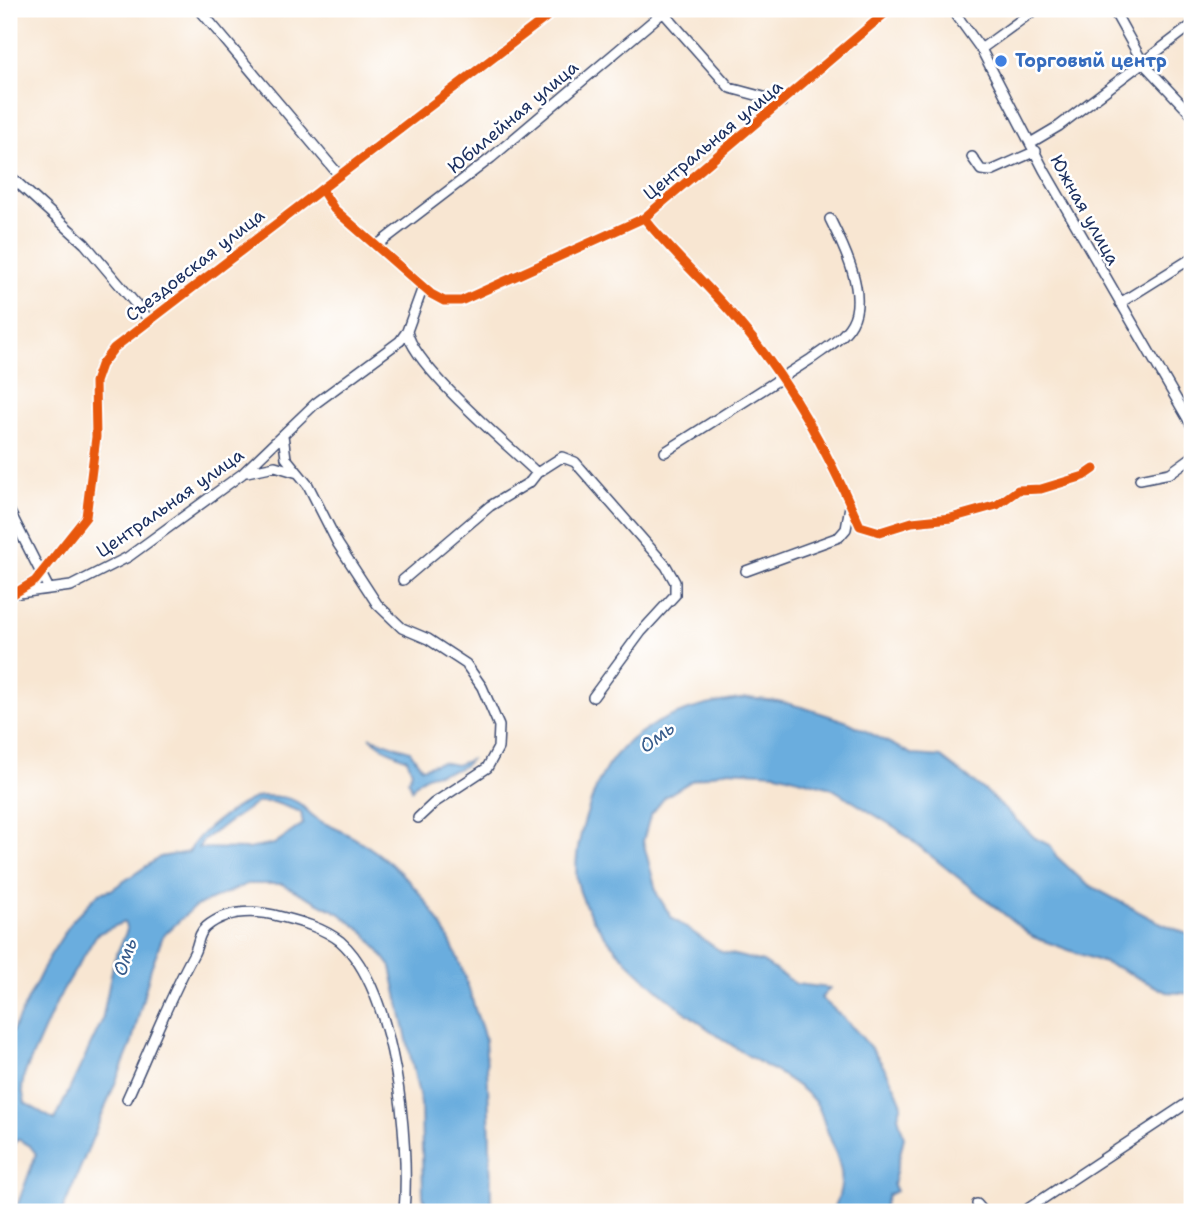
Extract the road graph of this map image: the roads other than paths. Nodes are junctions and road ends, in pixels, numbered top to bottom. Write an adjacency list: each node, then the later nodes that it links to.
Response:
1 (199, 9): 16 (street)
2 (557, 9): 16 (street, Съездовская улица)
3 (890, 9): 11 (street, Центральная улица)
4 (952, 9): 9 (street, Южная улица)
5 (1036, 9): 9 (street)
6 (1113, 9): 10 (street)
7 (665, 11): 11 (street); 20 (street, Юбилейная улица)
8 (1192, 25): 10 (street)
9 (981, 49): 13 (street, Южная улица)
10 (1143, 63): 12 (street); 13 (street)
11 (782, 102): 18 (street, Центральная улица)
12 (1192, 115)
13 (1034, 147): 14 (street); 23 (street, Южная улица)
14 (972, 158)
15 (9, 175): 24 (street)
16 (339, 175): 17 (street, Съездовская улица)
17 (322, 190): 20 (street); 24 (street, Съездовская улица)
18 (645, 218): 22 (street, Центральная улица); 26 (street)
19 (830, 219): 26 (street)
20 (376, 246): 22 (street)
21 (1192, 258): 23 (street)
22 (423, 288): 25 (street, Центральная улица)
23 (1120, 303): 27 (street, Южная улица)
24 (150, 320): 39 (street, Съездовская улица)
25 (407, 331): 28 (street, Центральная улица); 32 (street)
26 (780, 378): 29 (street); 36 (street)
27 (1192, 426)
28 (283, 435): 33 (street, Центральная улица); 34 (street)
29 (665, 452)
30 (1192, 457): 35 (street)
31 (1094, 469): 36 (street)
32 (537, 473): 40 (street); 43 (street)
33 (242, 474): 34 (street); 41 (street, Центральная улица)
34 (301, 474): 44 (street)
35 (1140, 479)
36 (850, 504): 38 (street)
37 (9, 510): 39 (street)
38 (746, 571)
39 (41, 572): 41 (street); 42 (street)
40 (403, 580)
41 (49, 589): 42 (street, Центральная улица)
42 (9, 596)
43 (593, 697)
44 (418, 818)
45 (127, 1099): 48 (street)
46 (1192, 1100): 50 (street)
47 (977, 1204): 49 (street)
48 (404, 1212)
49 (984, 1212)
50 (1023, 1212)

